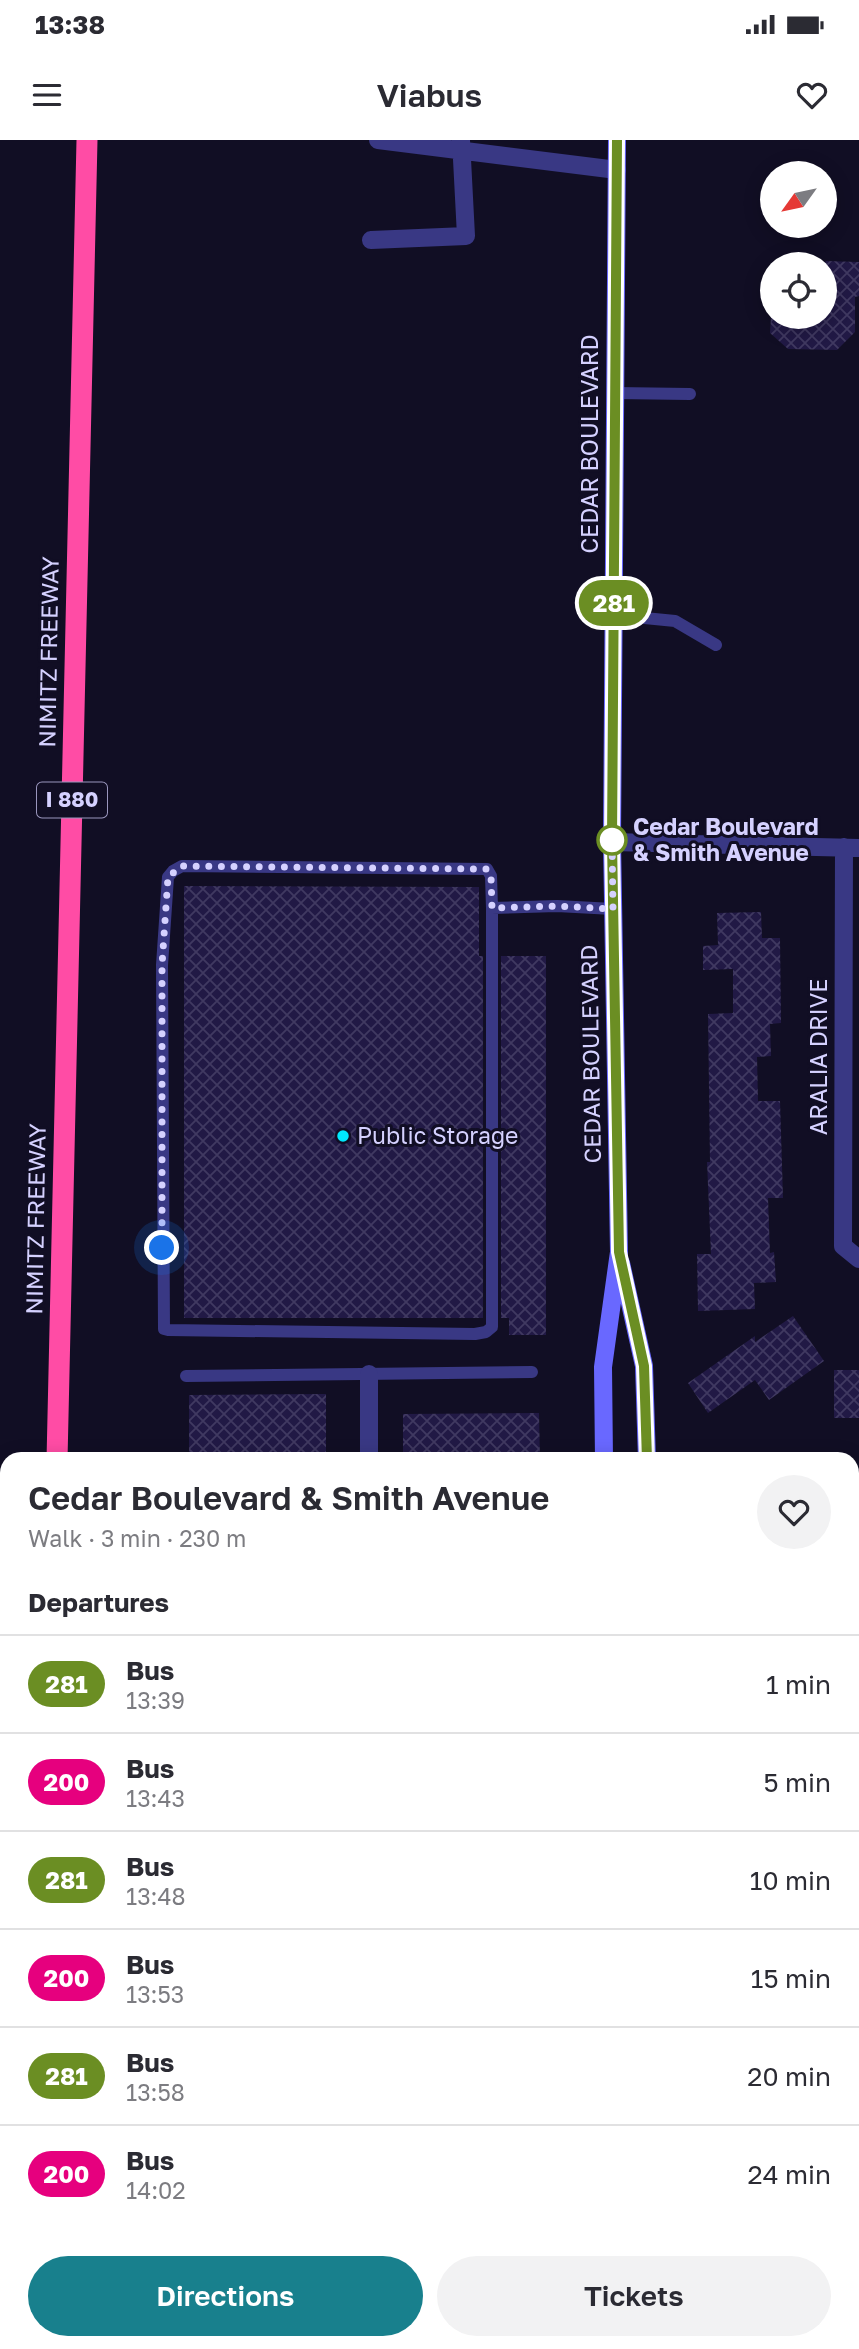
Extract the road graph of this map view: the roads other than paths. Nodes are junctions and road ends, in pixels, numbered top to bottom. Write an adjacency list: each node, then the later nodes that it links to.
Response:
1 (86, 140): 20 (highway, NIMITZ FREEWAY / I 880)
2 (378, 140): 4 (street)
3 (617, 140): 5 (main road, CEDAR BOULEVARD)
4 (460, 145): 5 (street); 6 (street)
5 (617, 170): 7 (main road, CEDAR BOULEVARD)
6 (371, 240)
7 (615, 393): 8 (lane); 9 (main road, CEDAR BOULEVARD)
8 (690, 394)
9 (614, 615): 10 (lane); 11 (main road, CEDAR BOULEVARD)
10 (716, 645)
11 (612, 842): 12 (street); 14 (main road, CEDAR BOULEVARD)
12 (852, 848): 16 (street, ARALIA DRIVE)
13 (492, 908): 13 (lane); 14 (lane)
14 (613, 909): 15 (main road, CEDAR BOULEVARD)
15 (619, 1252): 22 (main road, CEDAR BOULEVARD); 23 (main road, CEDAR BOULEVARD)
16 (859, 1259)
17 (532, 1372): 18 (lane)
18 (369, 1374): 19 (lane); 21 (street)
19 (186, 1376)
20 (57, 1452)
21 (369, 1452)
22 (604, 1452)
23 (647, 1452)

